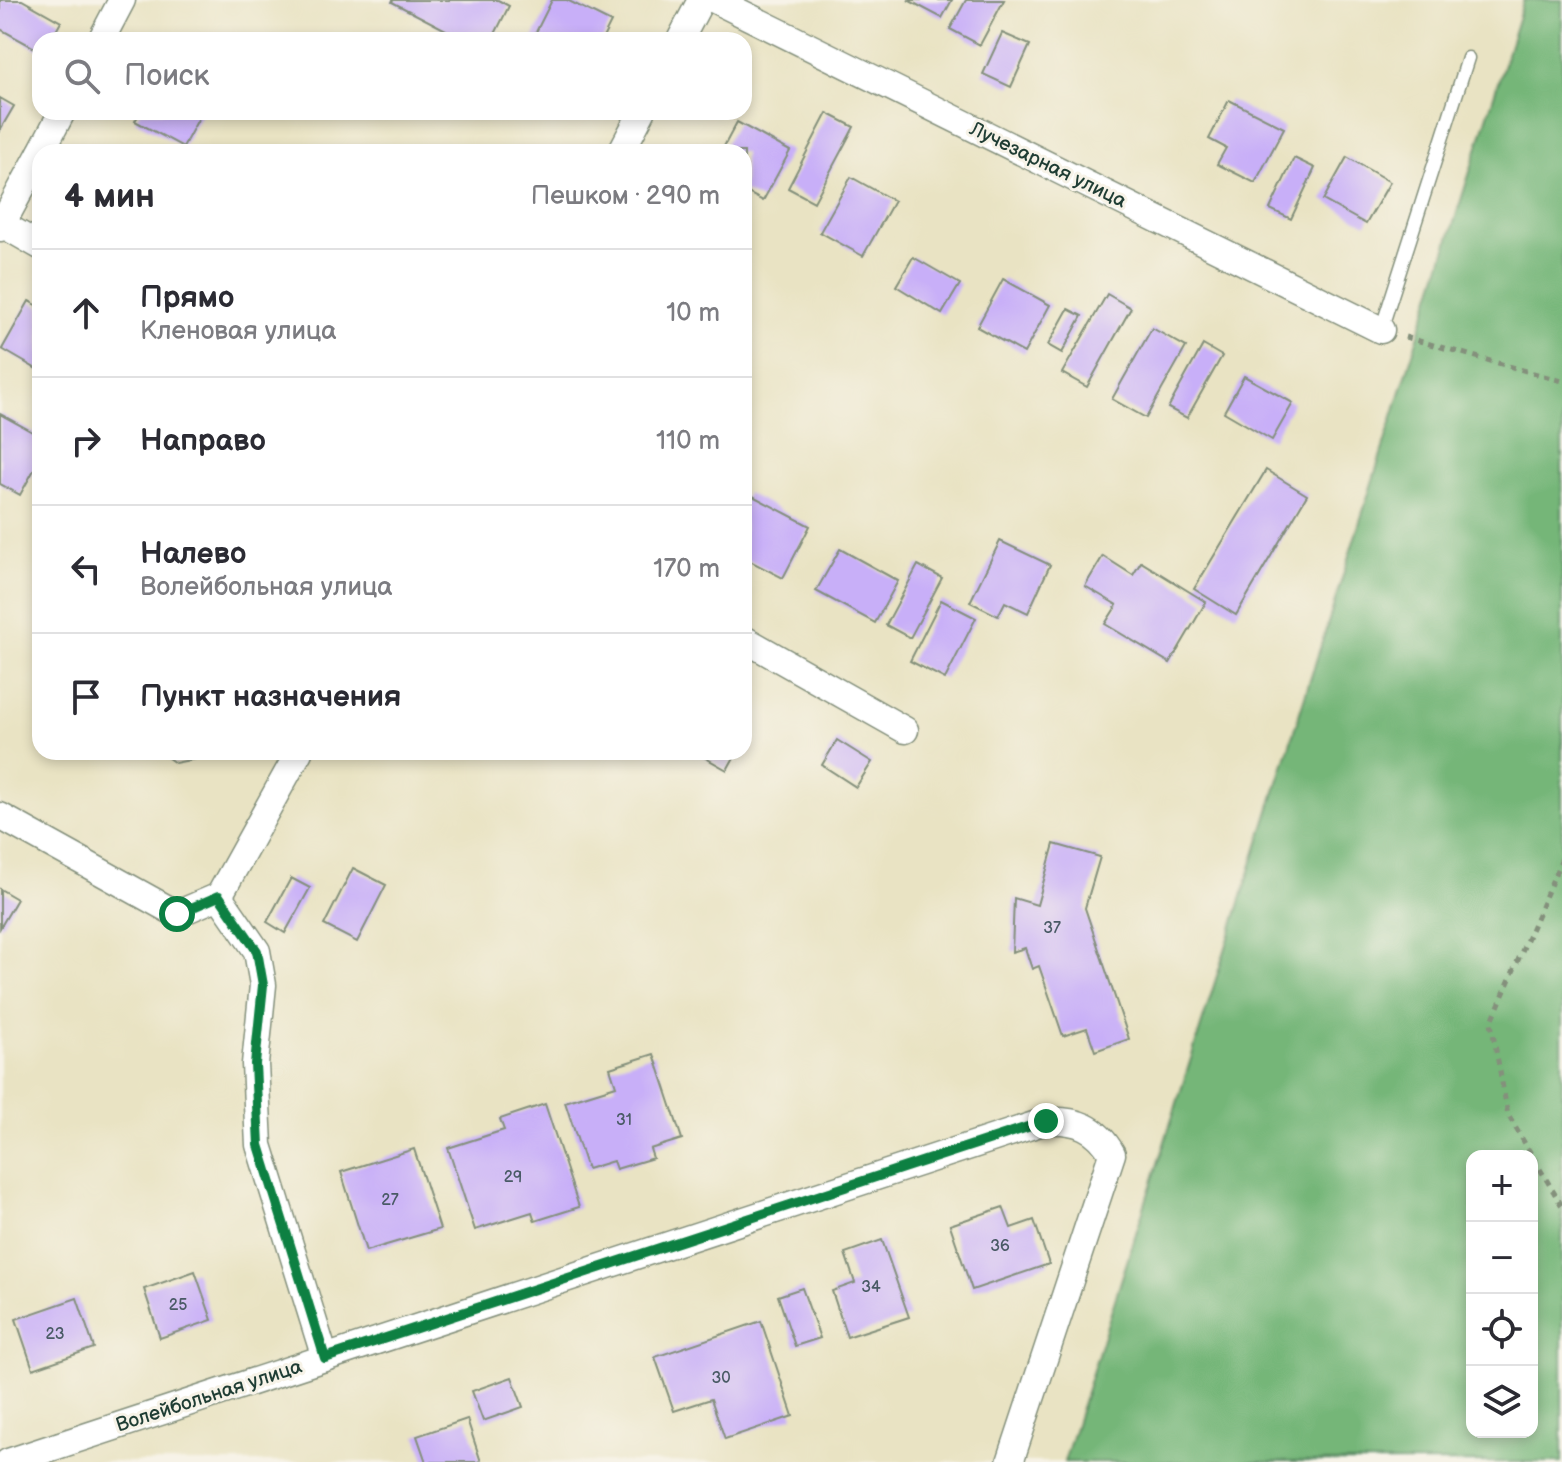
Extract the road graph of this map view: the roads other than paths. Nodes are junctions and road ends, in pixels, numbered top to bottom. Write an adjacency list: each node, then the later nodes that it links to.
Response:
1 (122, 0): 4 (street)
2 (701, 0): 5 (street)
3 (715, 0): 14 (street, Лучезарная улица)
4 (105, 32)
5 (684, 32)
6 (1468, 58): 14 (lane)
7 (58, 120): 9 (street)
8 (638, 120): 10 (street)
9 (45, 144)
10 (625, 144)
11 (32, 168): 12 (street)
12 (1, 225): 13 (street)
13 (32, 242)
14 (1381, 330)
15 (752, 644): 16 (street)
16 (905, 730)
17 (295, 760): 19 (street)
18 (0, 816): 19 (street)
19 (219, 896): 20 (street)
20 (325, 1358): 21 (street, Волейбольная улица); 22 (street, Волейбольная улица)
21 (8, 1462)
22 (1010, 1462)

